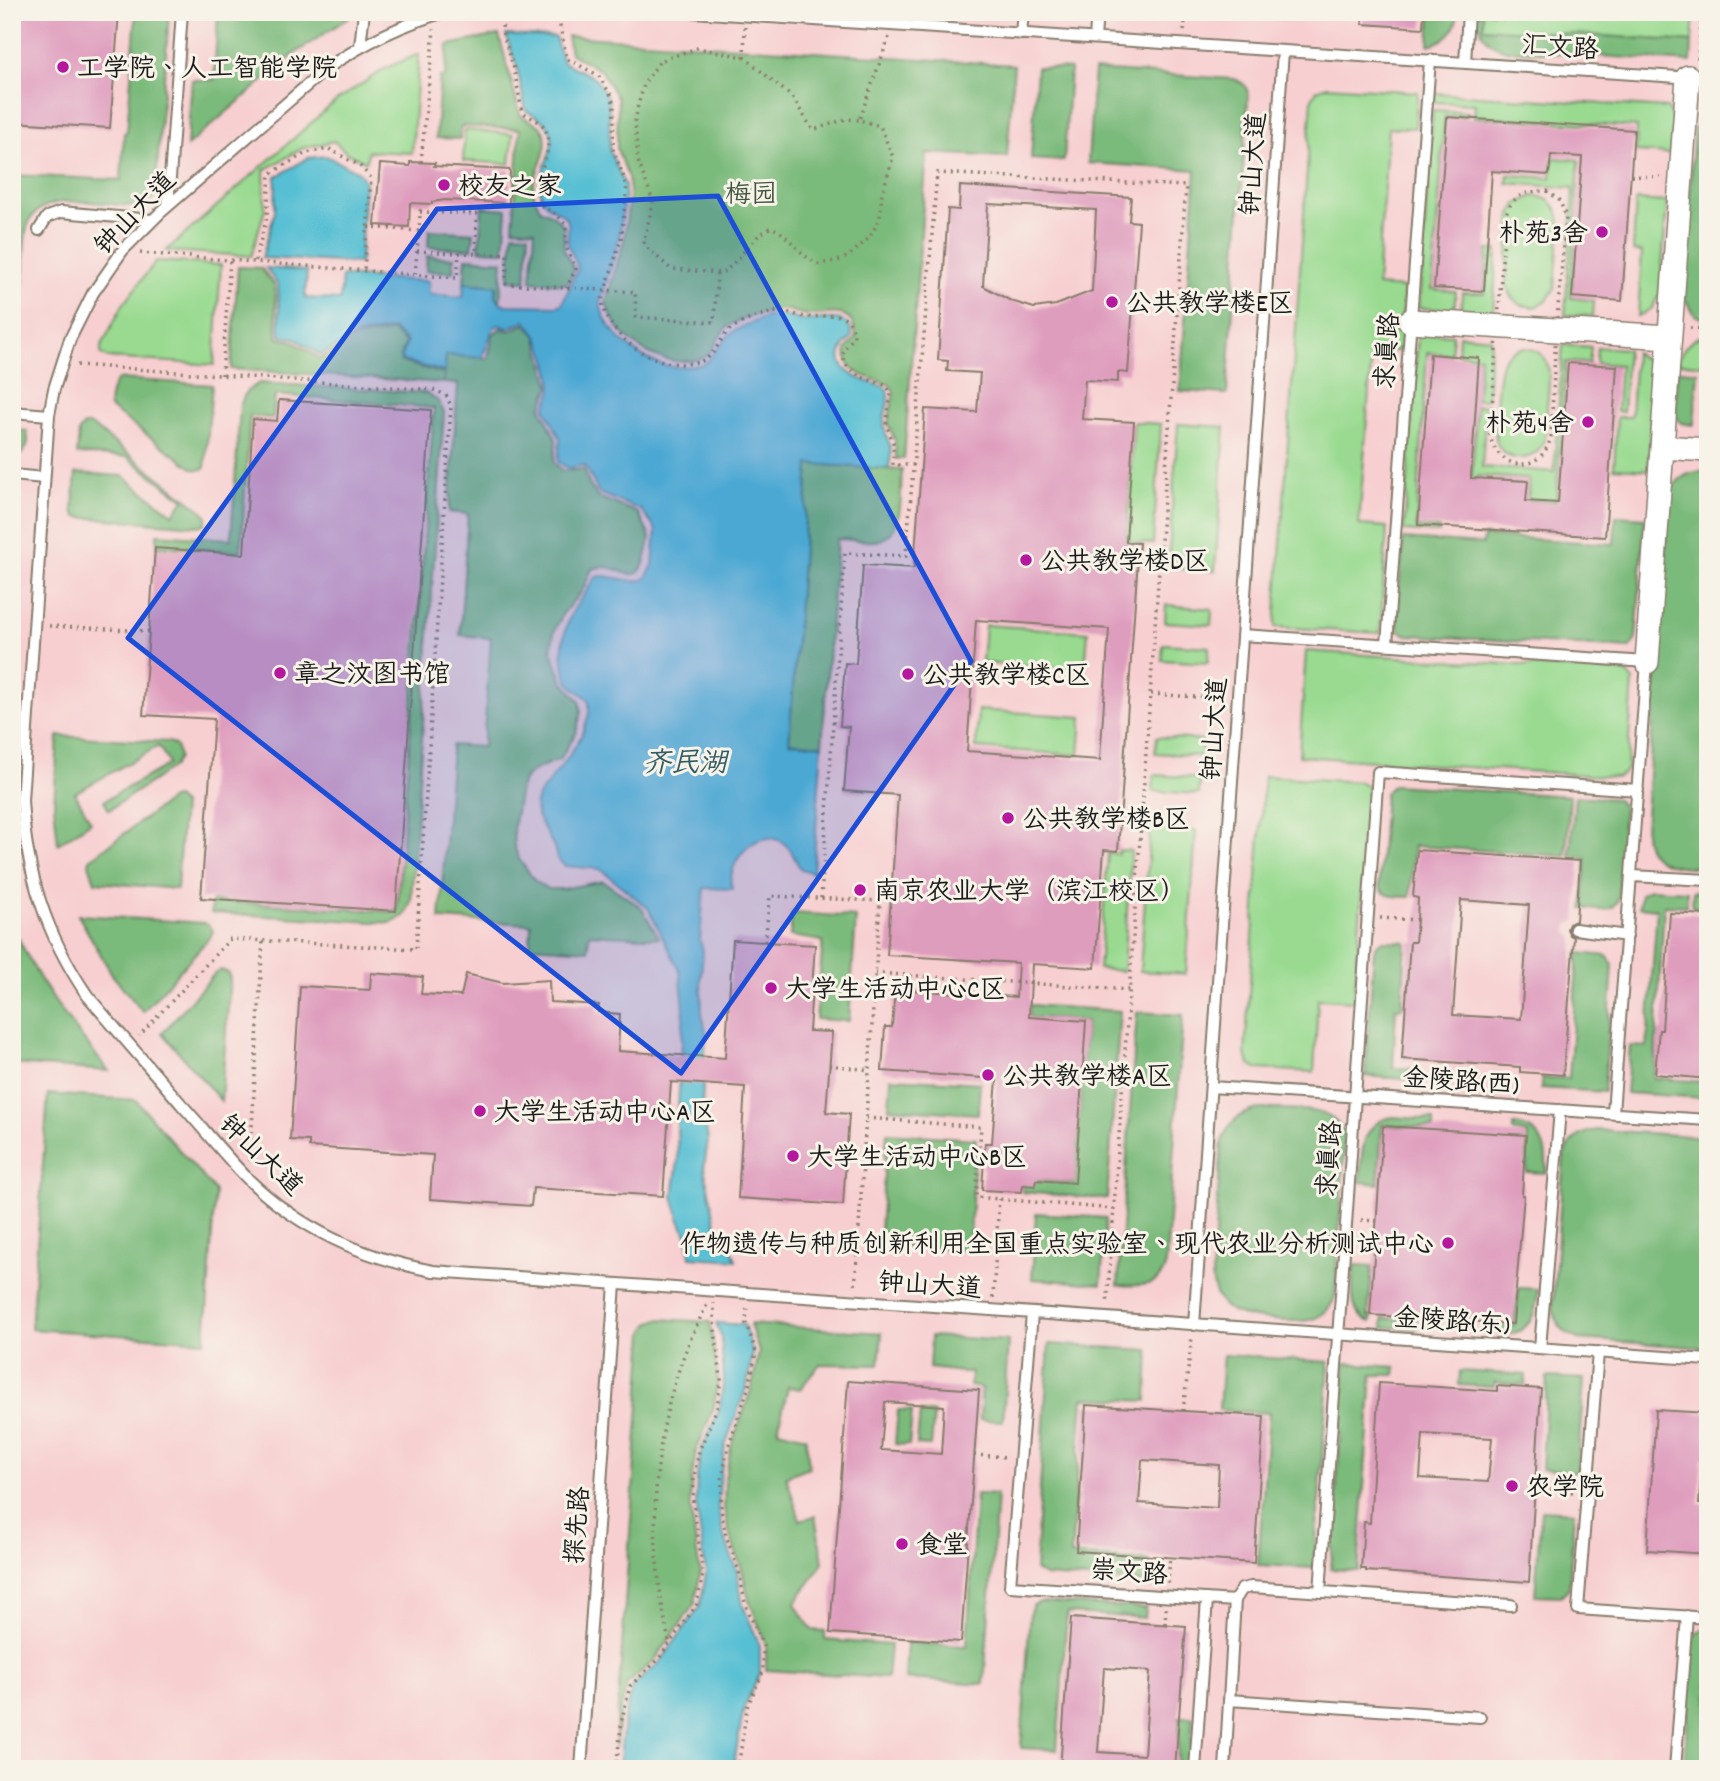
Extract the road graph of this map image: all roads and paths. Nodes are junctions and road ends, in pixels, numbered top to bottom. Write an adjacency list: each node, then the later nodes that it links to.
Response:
1 (182, 12): 26 (lane)
2 (364, 12): 15 (lane)
3 (501, 12): 41 (path)
4 (557, 12): 42 (path)
5 (693, 12): 11 (lane)
6 (1023, 12): 13 (lane)
7 (1097, 12): 14 (lane)
8 (1468, 12): 19 (lane)
9 (1702, 12): 20 (path)
10 (440, 13): 15 (lane, 钟山大道); 22 (path)
11 (746, 16): 12 (lane); 17 (path)
12 (893, 25): 13 (lane); 21 (path)
13 (1021, 34): 14 (lane)
14 (1095, 38): 16 (lane)
15 (360, 47): 26 (lane, 钟山大道)
16 (1283, 51): 18 (lane, 汇文路); 58 (lane, 钟山大道)
17 (744, 57): 21 (path); 39 (path)
18 (1430, 60): 19 (lane, 汇文路); 43 (lane, 求真路)
19 (1465, 63): 20 (lane, 汇文路)
20 (1697, 78): 24 (street)
21 (859, 120): 39 (path)
22 (421, 162)
23 (1631, 176): 24 (path)
24 (1681, 179): 46 (street)
25 (421, 204): 27 (path)
26 (168, 206): 28 (lane, 钟山大道)
27 (420, 212): 31 (path); 35 (path)
28 (152, 220): 30 (lane); 32 (lane, 钟山大道)
29 (368, 227): 31 (path); 37 (path); 38 (path)
30 (39, 230)
31 (419, 231): 33 (path)
32 (126, 247): 36 (path); 47 (lane, 钟山大道)
33 (417, 251): 34 (path); 40 (path)
34 (459, 253): 35 (path); 40 (path)
35 (476, 254): 41 (path)
36 (230, 260): 37 (path); 48 (path)
37 (255, 262): 38 (path)
38 (364, 271): 40 (path)
39 (718, 272): 42 (path)
40 (415, 274)
41 (568, 288): 42 (path)
42 (604, 290): 53 (path)
43 (1410, 321): 44 (street); 59 (lane, 求真路)
44 (1498, 327): 45 (street); 45 (path); 45 (path)
45 (1556, 330): 46 (street)
46 (1669, 337): 51 (street)
47 (61, 364): 48 (path); 50 (lane, 钟山大道)
48 (222, 375): 72 (path)
49 (12, 412): 50 (lane)
50 (49, 415): 55 (lane, 钟山大道)
51 (1662, 447): 52 (street); 60 (street)
52 (1708, 450)
53 (914, 464): 61 (path); 67 (path)
54 (12, 475): 55 (lane)
55 (44, 478): 56 (lane, 钟山大道)
56 (33, 625): 57 (path); 63 (lane, 钟山大道)
57 (149, 631)
58 (1242, 635): 59 (lane); 62 (lane, 钟山大道)
59 (1387, 644): 60 (lane)
60 (1647, 662): 64 (lane)
61 (1151, 694): 62 (path); 75 (path)
62 (1237, 700): 79 (lane, 钟山大道)
63 (18, 770): 76 (lane, 钟山大道)
64 (1638, 790): 65 (lane); 68 (lane, 求真路)
65 (1632, 876): 66 (lane); 71 (lane)
66 (1708, 880)
67 (821, 898): 73 (path); 74 (path)
68 (1368, 917): 69 (path); 80 (lane, 求真路)
69 (1417, 920)
70 (1575, 929): 71 (lane)
71 (1627, 936): 82 (lane)
72 (263, 939): 76 (path); 85 (path)
73 (765, 942)
74 (875, 973): 75 (path); 78 (path)
75 (1130, 990): 87 (path)
76 (130, 1045): 85 (lane, 钟山大道)
77 (830, 1065): 78 (path)
78 (869, 1070): 83 (path)
79 (1211, 1087): 80 (lane, 金陵路(西)); 95 (lane, 钟山大道)
80 (1355, 1096): 81 (lane, 金陵路(西)); 96 (lane, 求真路)
81 (1560, 1110): 82 (lane, 金陵路(西)); 97 (lane)
82 (1613, 1113): 84 (lane, 金陵路(西))
83 (866, 1118): 86 (path); 91 (path)
84 (1708, 1119)
85 (249, 1180): 88 (lane, 钟山大道)
86 (999, 1199): 87 (path); 92 (path)
87 (1114, 1209): 94 (path)
88 (615, 1284): 89 (lane, 钟山大道); 114 (lane, 探先路)
89 (715, 1291): 90 (lane, 钟山大道); 111 (path); 111 (path)
90 (748, 1293): 91 (lane, 钟山大道); 116 (path)
91 (854, 1301): 92 (lane, 钟山大道)
92 (992, 1311): 93 (lane, 钟山大道)
93 (1032, 1313): 94 (lane, 钟山大道); 102 (lane, 崇文路)
94 (1106, 1319): 95 (lane, 钟山大道)
95 (1194, 1325): 96 (lane, 金陵路(东)); 100 (path)
96 (1339, 1335): 97 (lane, 金陵路(东)); 105 (lane, 求真路)
97 (1540, 1348): 98 (lane, 金陵路(东))
98 (1598, 1352): 99 (lane, 金陵路(东)); 104 (lane)
99 (1708, 1360)
100 (1183, 1411)
101 (974, 1455): 102 (path)
102 (1020, 1458): 106 (lane, 崇文路)
103 (1536, 1489): 104 (path)
104 (1587, 1492): 109 (lane)
105 (1320, 1592): 107 (lane, 崇文路); 108 (lane, 崇文路)
106 (1207, 1600): 107 (lane, 崇文路); 117 (lane)
107 (1236, 1601): 112 (lane)
108 (1511, 1605)
109 (1687, 1616): 110 (lane); 119 (lane)
110 (1708, 1618)
111 (670, 1642): 115 (path)
112 (1229, 1700): 113 (lane); 118 (lane)
113 (1480, 1717)
114 (582, 1769)
115 (616, 1769)
116 (738, 1769)
117 (1195, 1769)
118 (1224, 1769)
119 (1675, 1769)

